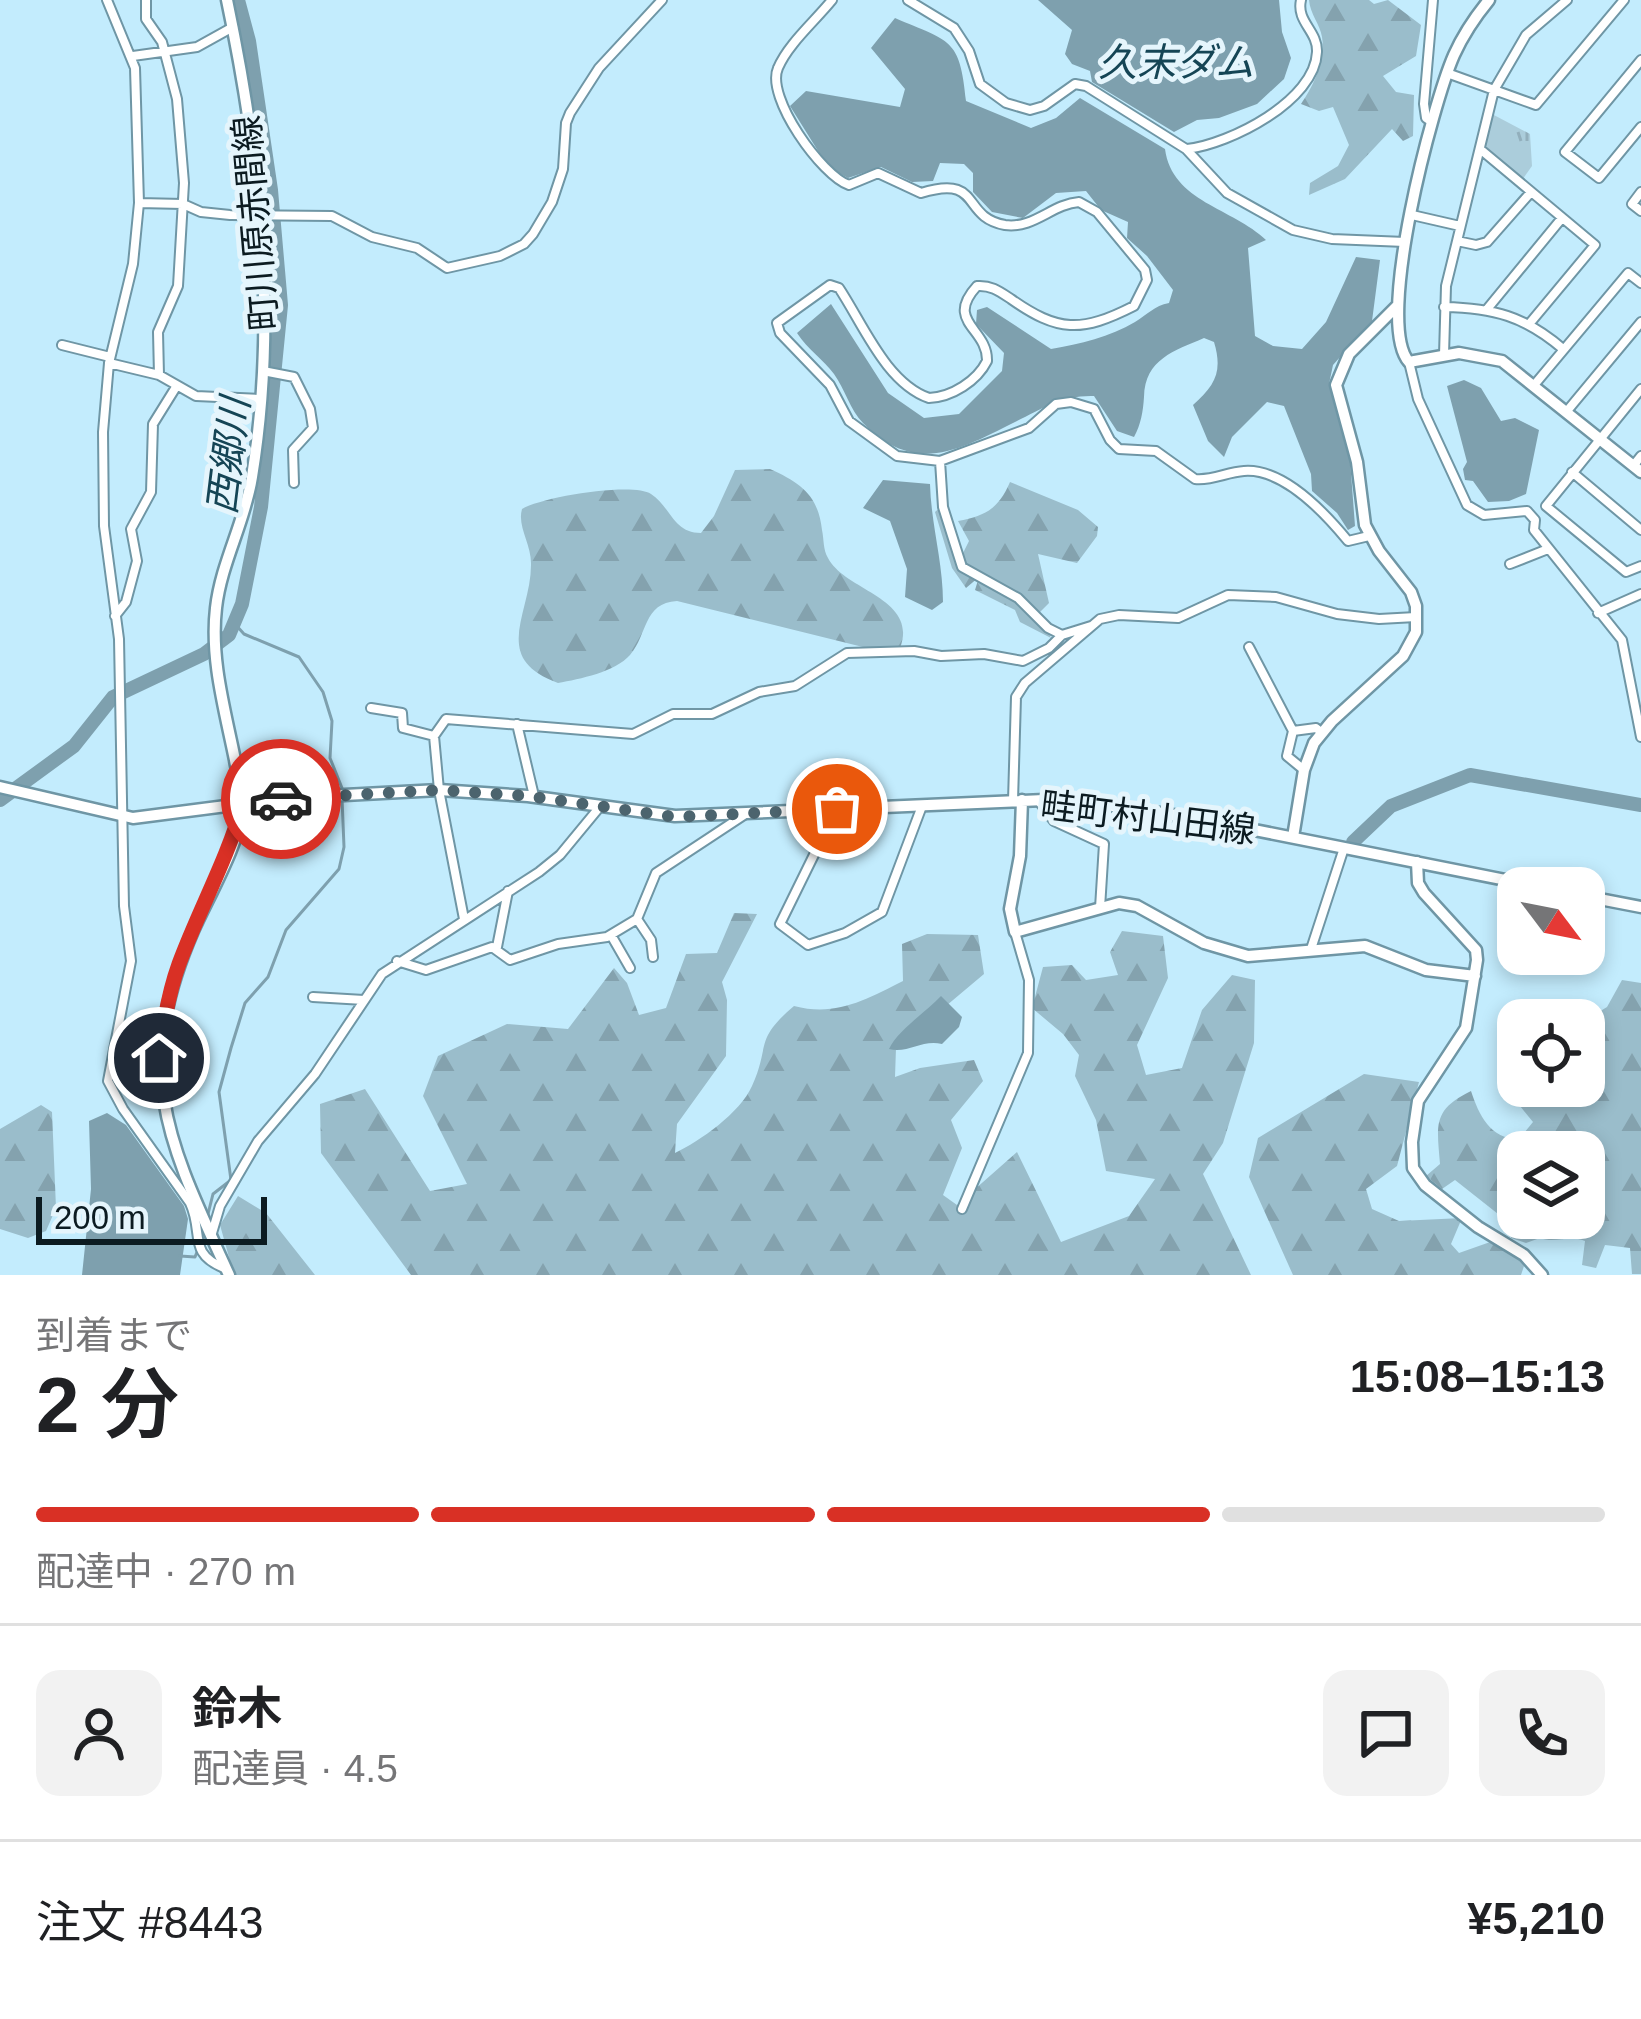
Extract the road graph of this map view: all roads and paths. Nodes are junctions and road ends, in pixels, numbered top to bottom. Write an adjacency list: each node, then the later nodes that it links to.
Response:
1 (106, 0): 14 (street)
2 (146, 0): 13 (street)
3 (227, 0): 12 (main road, 町川原赤間線)
4 (662, 0): 27 (street)
5 (832, 0): 52 (street)
6 (1300, 0): 20 (street)
7 (1433, 0): 18 (street)
8 (1490, 0): 16 (main road)
9 (1567, 0): 17 (street)
10 (1624, 0): 17 (street)
11 (905, 1): 20 (street)
12 (232, 27): 13 (street); 27 (main road, 町川原赤間線)
13 (166, 50): 14 (street); 25 (street)
14 (133, 56): 24 (street)
15 (1641, 60): 19 (street)
16 (1447, 73): 17 (street); 18 (main road)
17 (1494, 90): 21 (street)
18 (1433, 123): 28 (main road)
19 (1641, 127)
20 (1186, 149): 32 (street)
21 (1480, 149): 22 (street); 30 (street)
22 (1531, 192): 29 (street); 31 (street)
23 (1641, 192): 26 (street)
24 (139, 203): 25 (street); 42 (street)
25 (184, 204): 27 (street); 45 (street)
26 (1641, 212)
27 (265, 215): 44 (main road, 町川原赤間線)
28 (1412, 215): 30 (street); 32 (main road)
29 (1562, 218): 36 (street); 38 (street)
30 (1460, 226): 31 (street)
31 (1457, 241): 35 (street)
32 (1405, 242): 34 (main road)
33 (1641, 283): 40 (street)
34 (1397, 306): 43 (main road); 59 (main road)
35 (1444, 308): 36 (street); 41 (street)
36 (1488, 308): 38 (street)
37 (1641, 322): 50 (street)
38 (1530, 323): 40 (street)
39 (62, 345): 42 (street)
40 (1563, 349): 46 (street)
41 (1444, 355): 43 (main road); 46 (main road)
42 (109, 360): 45 (street); 65 (street)
43 (1409, 362): 57 (street)
44 (263, 371): 49 (main road, 町川原赤間線); 55 (street)
45 (159, 375): 47 (street)
46 (1535, 384): 50 (main road)
47 (176, 387): 49 (street); 65 (street)
48 (1641, 388): 51 (street)
49 (260, 399): 83 (main road, 町川原赤間線)
50 (1568, 411): 51 (main road)
51 (1600, 439): 53 (main road); 54 (street)
52 (940, 461): 59 (street); 68 (street)
53 (1638, 465)
54 (1572, 472): 56 (street); 58 (street)
55 (294, 483)
56 (1546, 506): 57 (street); 62 (street)
57 (1535, 520): 60 (street)
58 (1641, 530)
59 (1369, 536): 66 (main road)
60 (1548, 549): 61 (street); 64 (street)
61 (1510, 564)
62 (1641, 566)
63 (1641, 594): 64 (street)
64 (1598, 613): 70 (street)
65 (115, 616): 88 (street)
66 (1417, 616): 67 (street); 74 (main road)
67 (1091, 626): 68 (street); 82 (street)
68 (1062, 634): 72 (street)
69 (1249, 646): 73 (street)
70 (1637, 691): 76 (street)
71 (371, 708): 75 (street)
72 (517, 724): 75 (street); 80 (street)
73 (1293, 731): 74 (street); 77 (street)
74 (1321, 732): 77 (main road)
75 (434, 736): 79 (street)
76 (1641, 737)
77 (1304, 770): 89 (main road)
78 (2, 787): 88 (main road)
79 (439, 790): 80 (main road, 畦町村山田線); 83 (main road, 畦町村山田線); 97 (street)
80 (535, 797): 85 (main road, 畦町村山田線)
81 (1038, 800): 82 (main road, 畦町村山田線); 89 (main road, 畦町村山田線); 96 (street)
82 (1018, 801): 84 (main road, 畦町村山田線); 99 (main road)
83 (243, 804): 88 (main road, 畦町村山田線); 110 (main road, 町川原赤間線)
84 (922, 806): 86 (main road, 畦町村山田線); 86 (street)
85 (598, 809): 87 (main road, 畦町村山田線); 93 (street)
86 (837, 809): 87 (main road, 畦町村山田線)
87 (744, 815): 98 (street)
88 (122, 818): 111 (street)
89 (1293, 837): 90 (main road, 畦町村山田線)
90 (1344, 847): 91 (main road, 畦町村山田線); 102 (street)
91 (1417, 862): 92 (main road, 畦町村山田線); 106 (main road)
92 (1497, 878)
93 (508, 891): 97 (street); 101 (street)
94 (1605, 900): 95 (main road)
95 (1641, 907)
96 (1100, 908): 99 (main road); 102 (main road)
97 (464, 919): 104 (street)
98 (637, 920): 100 (street); 103 (street)
99 (1015, 932): 109 (street)
100 (611, 935): 101 (street); 105 (street)
101 (497, 947): 104 (street)
102 (1311, 949): 106 (main road)
103 (653, 957)
104 (397, 961): 108 (street)
105 (630, 968)
106 (1475, 976): 112 (main road)
107 (313, 997): 108 (street)
108 (364, 1000): 110 (street)
109 (962, 1209)
110 (211, 1236): 111 (main road, 町川原赤間線)
111 (228, 1272)
112 (1542, 1275)

